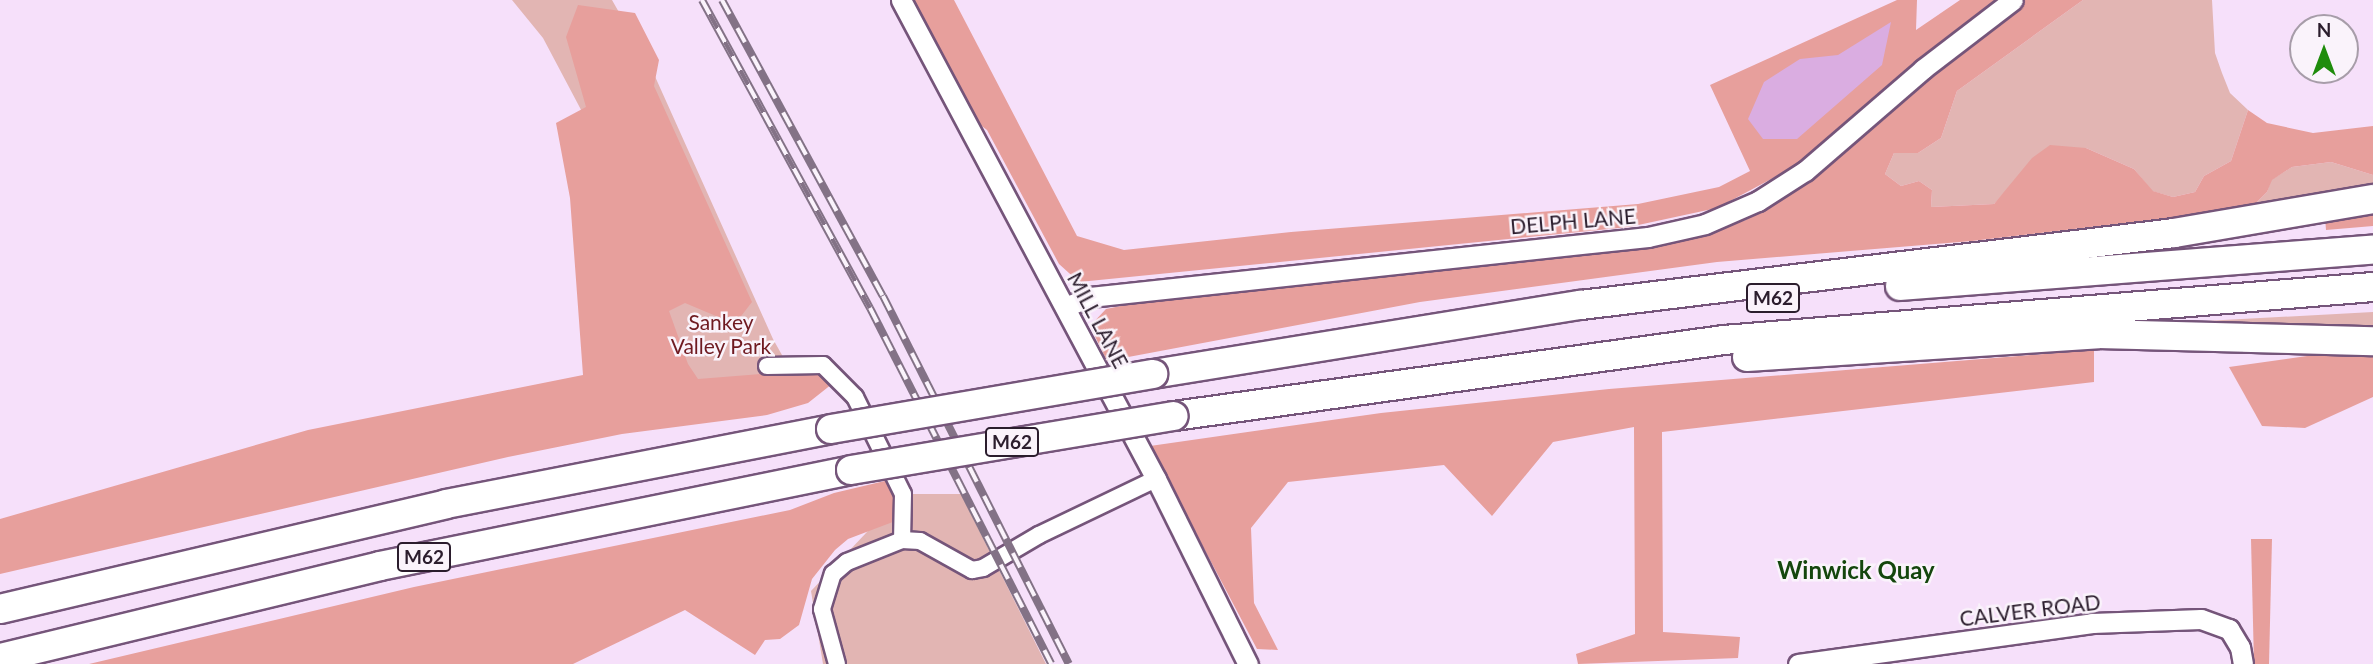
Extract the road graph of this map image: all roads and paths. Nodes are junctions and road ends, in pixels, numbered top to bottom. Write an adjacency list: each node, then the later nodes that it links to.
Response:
1 (901, 0): 6 (street, MILL LANE)
2 (2013, 0): 6 (street, DELPH LANE)
3 (2373, 199): 8 (highway)
4 (2373, 250): 8 (highway, M62)
5 (2373, 287): 10 (highway, M62)
6 (1065, 307): 11 (street, MILL LANE)
7 (2373, 341): 10 (highway)
8 (1347, 345): 13 (highway, M62, bridge)
9 (767, 366): 12 (street)
10 (1363, 389): 14 (highway, M62, bridge)
11 (1156, 479): 12 (street); 16 (street, MILL LANE)
12 (902, 540): 15 (street)
13 (0, 609)
14 (0, 658)
15 (837, 664)
16 (1248, 664)
17 (1798, 664): 18 (street, CALVER ROAD)
18 (2243, 664)

